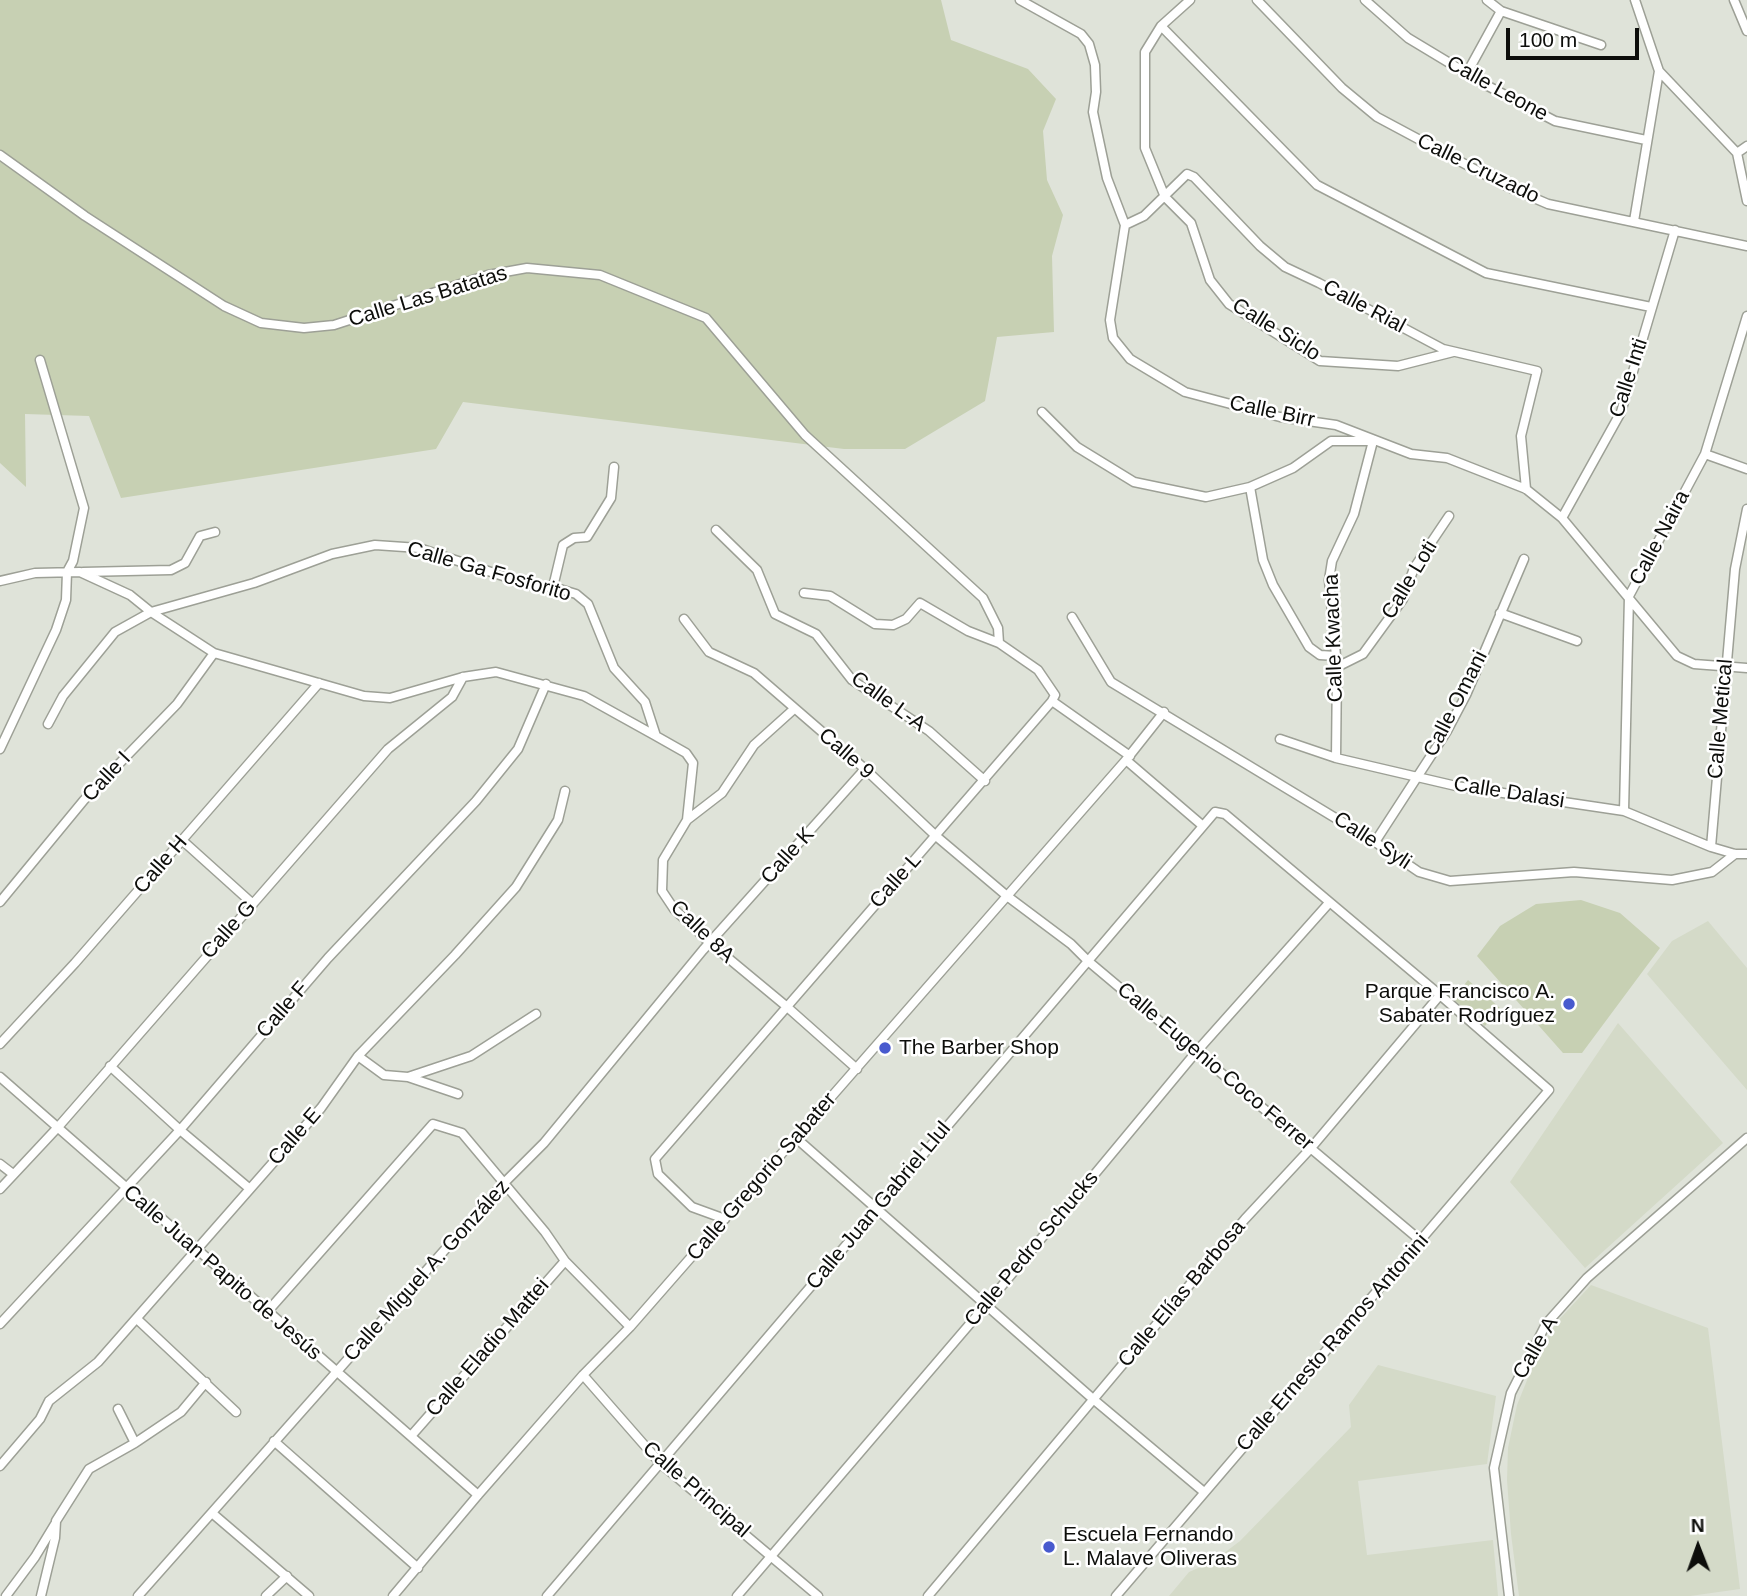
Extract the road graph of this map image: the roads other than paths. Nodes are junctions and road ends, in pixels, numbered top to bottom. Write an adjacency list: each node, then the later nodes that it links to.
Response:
1 (1020, 0): 21 (street, Calle Birr)
2 (1190, 0): 9 (street, Calle Siclo)
3 (1257, 0): 20 (street, Calle Cruzado)
4 (1365, 0): 13 (street, Calle Leone)
5 (1487, 0): 8 (street)
6 (1635, 0): 12 (street)
7 (1734, 0): 10 (street)
8 (1501, 11): 11 (street); 13 (street)
9 (1161, 26): 18 (street, Calle Siclo); 24 (street)
10 (1747, 31)
11 (1601, 45)
12 (1659, 71): 14 (street); 16 (street)
13 (1467, 74): 14 (street, Calle Leone)
14 (1646, 140): 20 (street)
15 (1747, 146): 16 (street)
16 (1737, 153): 19 (street)
17 (0, 155): 53 (street, Calle Las Batatas)
18 (1165, 197): 21 (street, Calle Rial); 27 (street, Calle Rial); 27 (street, Calle Siclo)
19 (1747, 201)
20 (1634, 221): 22 (street, Calle Cruzado)
21 (1125, 225): 30 (street, Calle Birr)
22 (1675, 230): 23 (street, Calle Cruzado); 24 (street, Calle Inti)
23 (1747, 246)
24 (1651, 307): 38 (street, Calle Inti)
25 (1747, 317): 26 (street, Calle Naira)
26 (1746, 327): 31 (street, Calle Naira)
27 (1454, 352): 35 (street, Calle Rial)
28 (40, 360): 42 (street)
29 (1042, 412): 34 (street)
30 (1373, 441): 34 (street); 35 (street, Calle Birr); 55 (street, Calle Kwacha)
31 (1705, 454): 33 (street); 47 (street, Calle Naira)
32 (614, 467): 45 (street)
33 (1747, 469)
34 (1250, 487): 55 (street)
35 (1527, 489): 38 (street, Calle Birr)
36 (1747, 509): 56 (street, Calle Metical)
37 (1449, 516): 57 (street, Calle Loti)
38 (1562, 519): 47 (street, Calle Birr)
39 (716, 530): 73 (street, Calle L-A)
40 (215, 532): 43 (street)
41 (1524, 559): 49 (street, Calle Omani)
42 (66, 572): 43 (street); 44 (street); 68 (street)
43 (80, 572): 48 (street)
44 (0, 581)
45 (553, 587): 48 (street, Calle Ga Fosforito); 66 (street, Calle Ga Fosforito)
46 (804, 593): 53 (street)
47 (1629, 596): 56 (street, Calle Birr); 75 (street, Calle Naira)
48 (151, 612): 54 (street); 65 (street, Calle Ga Fosforito)
49 (1500, 613): 52 (street); 72 (street, Calle Omani)
50 (1072, 617): 64 (street, Calle Syli)
51 (684, 619): 63 (street, Calle 9)
52 (1577, 641)
53 (999, 643): 62 (street)
54 (214, 653): 60 (street); 85 (street, Calle I)
55 (1336, 656): 57 (street, Calle Kwacha)
56 (1725, 666): 58 (street, Calle Birr); 81 (street, Calle Metical)
57 (1337, 667): 70 (street, Calle Kwacha)
58 (1747, 668)
59 (463, 677): 60 (street); 61 (street); 87 (street, Calle G)
60 (319, 683): 79 (street, Calle H)
61 (546, 684): 66 (street); 102 (street, Calle F)
62 (1052, 701): 69 (street); 73 (street, Calle L)
63 (794, 709): 71 (street, Calle 9); 76 (street, Calle 8A)
64 (1164, 712): 69 (street, Calle Gregorio Sabater); 80 (street, Calle Syli)
65 (48, 724)
66 (656, 736): 76 (street)
67 (1280, 739): 70 (street, Calle Dalasi)
68 (0, 749)
69 (1128, 758): 77 (street); 84 (street, Calle Gregorio Sabater)
70 (1336, 758): 72 (street, Calle Dalasi)
71 (865, 769): 78 (street, Calle 9); 88 (street, Calle K)
72 (1419, 776): 75 (street, Calle Dalasi); 80 (street, Calle Omani)
73 (985, 781): 78 (street, Calle L)
74 (565, 791): 95 (street, Calle E)
75 (1624, 811): 81 (street, Calle Dalasi)
76 (687, 820): 88 (street, Calle 8A)
77 (1203, 826): 86 (street, Calle Juan Gabriel Llul); 89 (street, Calle Juan Gabriel Llul)
78 (936, 836): 84 (street, Calle 9); 91 (street, Calle L)
79 (183, 841): 87 (street); 93 (street, Calle H)
80 (1375, 842): 82 (street, Calle Syli)
81 (1711, 847): 82 (street, Calle Dalasi)
82 (1735, 854): 83 (street, Calle Dalasi)
83 (1747, 854)
84 (1007, 896): 89 (street, Calle Eugenio Coco Ferrer); 97 (street, Calle Gregorio Sabater)
85 (0, 902)
86 (1329, 903): 90 (street); 94 (street, Calle Pedro Schucks)
87 (253, 904): 96 (street, Calle G)
88 (710, 943): 91 (street, Calle 8A); 108 (street, Calle Miguel A. González)
89 (1088, 961): 94 (street, Calle Eugenio Coco Ferrer); 112 (street, Calle Juan Gabriel Llul)
90 (1440, 995): 105 (street, Calle Elías Barbosa); 114 (street, Calle Ernesto Ramos Antonini)
91 (786, 1006): 97 (street, Calle 8A); 113 (street, Calle L)
92 (536, 1014): 99 (street)
93 (0, 1044)
94 (1197, 1051): 105 (street, Calle Eugenio Coco Ferrer); 117 (street, Calle Pedro Schucks)
95 (358, 1056): 99 (street); 111 (street, Calle E)
96 (110, 1066): 101 (street, Calle G); 102 (street)
97 (857, 1069): 103 (street, Calle Gregorio Sabater)
98 (0, 1077): 101 (street, Calle Juan Papito de Jesús)
99 (408, 1077): 100 (street)
100 (458, 1094)
101 (59, 1126): 107 (street, Calle G); 109 (street, Calle Juan Papito de Jesús)
102 (180, 1130): 109 (street, Calle F); 111 (street)
103 (796, 1138): 112 (street); 113 (street, Calle Gregorio Sabater)
104 (1747, 1138): 151 (street, Calle A)
105 (1311, 1148): 114 (street, Calle Eugenio Coco Ferrer); 125 (street, Calle Elías Barbosa)
106 (0, 1164): 107 (street)
107 (13, 1174): 110 (street, Calle G)
108 (504, 1183): 116 (street); 118 (street); 122 (street, Calle Miguel A. González)
109 (125, 1188): 115 (street, Calle Juan Papito de Jesús); 120 (street, Calle F)
110 (0, 1189)
111 (250, 1189): 115 (street, Calle E)
112 (876, 1210): 117 (street); 131 (street, Calle Juan Gabriel Llul)
113 (724, 1219): 121 (street, Calle Gregorio Sabater)
114 (1421, 1241): 133 (street, Calle Ernesto Ramos Antonini)
115 (197, 1249): 118 (street, Calle Juan Papito de Jesús); 119 (street, Calle E)
116 (565, 1261): 121 (street); 128 (street, Calle Eladio Mattei)
117 (986, 1305): 125 (street); 137 (street, Calle Pedro Schucks)
118 (268, 1311): 122 (street, Calle Juan Papito de Jesús)
119 (137, 1319): 124 (street); 132 (street, Calle E)
120 (0, 1324)
121 (630, 1327): 123 (street, Calle Gregorio Sabater)
122 (336, 1373): 128 (street, Calle Juan Papito de Jesús); 129 (street, Calle Miguel A. González)
123 (583, 1375): 131 (street, Calle Principal); 134 (street, Calle Gregorio Sabater)
124 (206, 1382): 127 (street); 130 (street)
125 (1093, 1399): 133 (street); 149 (street, Calle Elías Barbosa)
126 (118, 1409): 130 (street)
127 (236, 1412)
128 (411, 1436): 134 (street, Calle Juan Papito de Jesús)
129 (274, 1441): 135 (street, Calle Miguel A. González); 138 (street)
130 (135, 1443): 136 (street)
131 (660, 1463): 137 (street, Calle Principal); 146 (street, Calle Juan Gabriel Llul)
132 (0, 1466)
133 (1204, 1492): 150 (street, Calle Ernesto Ramos Antonini)
134 (478, 1495): 138 (street, Calle Gregorio Sabater)
135 (212, 1513): 139 (street); 142 (street, Calle Miguel A. González)
136 (56, 1521): 140 (street); 141 (street)
137 (772, 1556): 147 (street, Calle Pedro Schucks); 148 (street, Calle Principal)
138 (418, 1568): 145 (street, Calle Gregorio Sabater)
139 (287, 1576): 143 (street); 144 (street)
140 (6, 1596)
141 (41, 1596)
142 (138, 1596)
143 (266, 1596)
144 (309, 1596)
145 (393, 1596)
146 (547, 1596)
147 (737, 1596)
148 (818, 1596)
149 (928, 1596)
150 (1116, 1596)
151 (1509, 1596)

